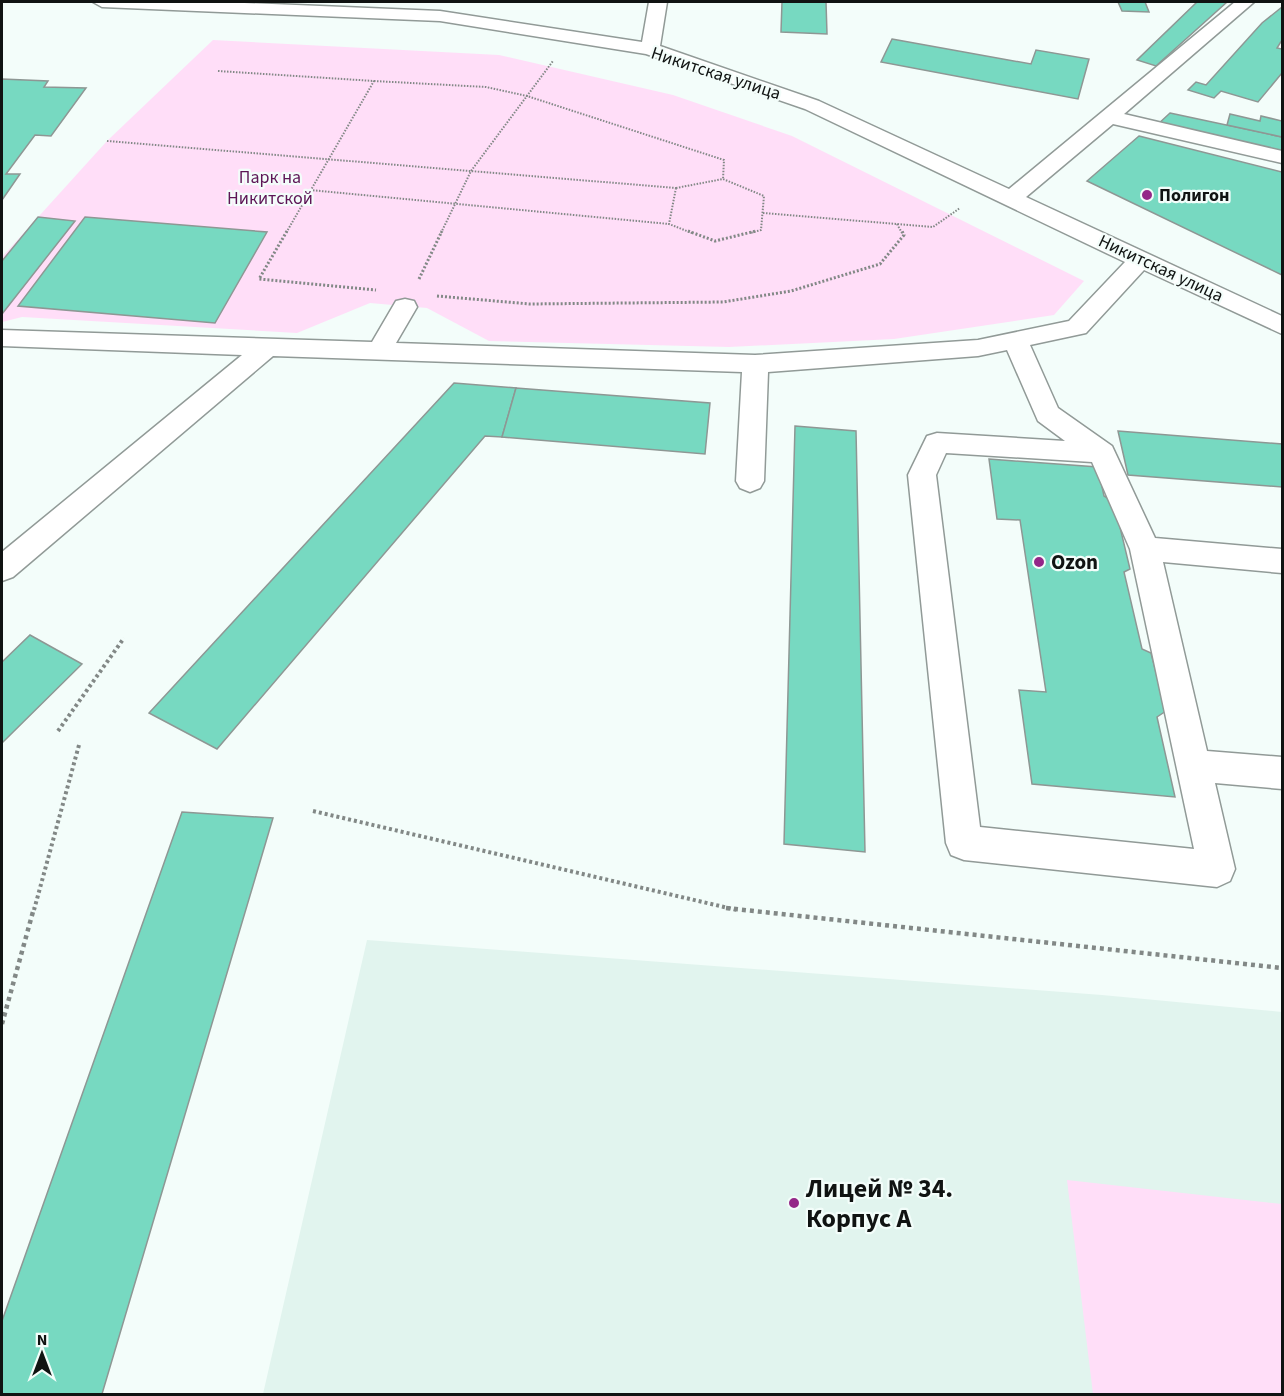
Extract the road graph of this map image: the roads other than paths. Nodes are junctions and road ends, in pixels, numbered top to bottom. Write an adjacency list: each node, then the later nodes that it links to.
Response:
1 (102, 2): 4 (street, Никитская улица)
2 (658, 2): 4 (street)
3 (1245, 2): 5 (street)
4 (650, 49): 7 (street, Никитская улица)
5 (1110, 117): 6 (street); 7 (street)
6 (1282, 157)
7 (1012, 198): 8 (street, Никитская улица)
8 (1142, 258): 10 (street, Никитская улица); 12 (street)
9 (408, 300): 14 (street)
10 (1282, 326)
11 (2, 338): 13 (street)
12 (1016, 341): 15 (street); 16 (street)
13 (266, 348): 14 (street); 20 (street)
14 (379, 351): 15 (street)
15 (755, 364): 17 (street)
16 (1102, 453): 18 (street); 21 (street)
17 (750, 481)
18 (1144, 549): 19 (street); 21 (street)
19 (1282, 561)
20 (2, 569)
21 (1194, 765): 22 (street)
22 (1282, 773)

